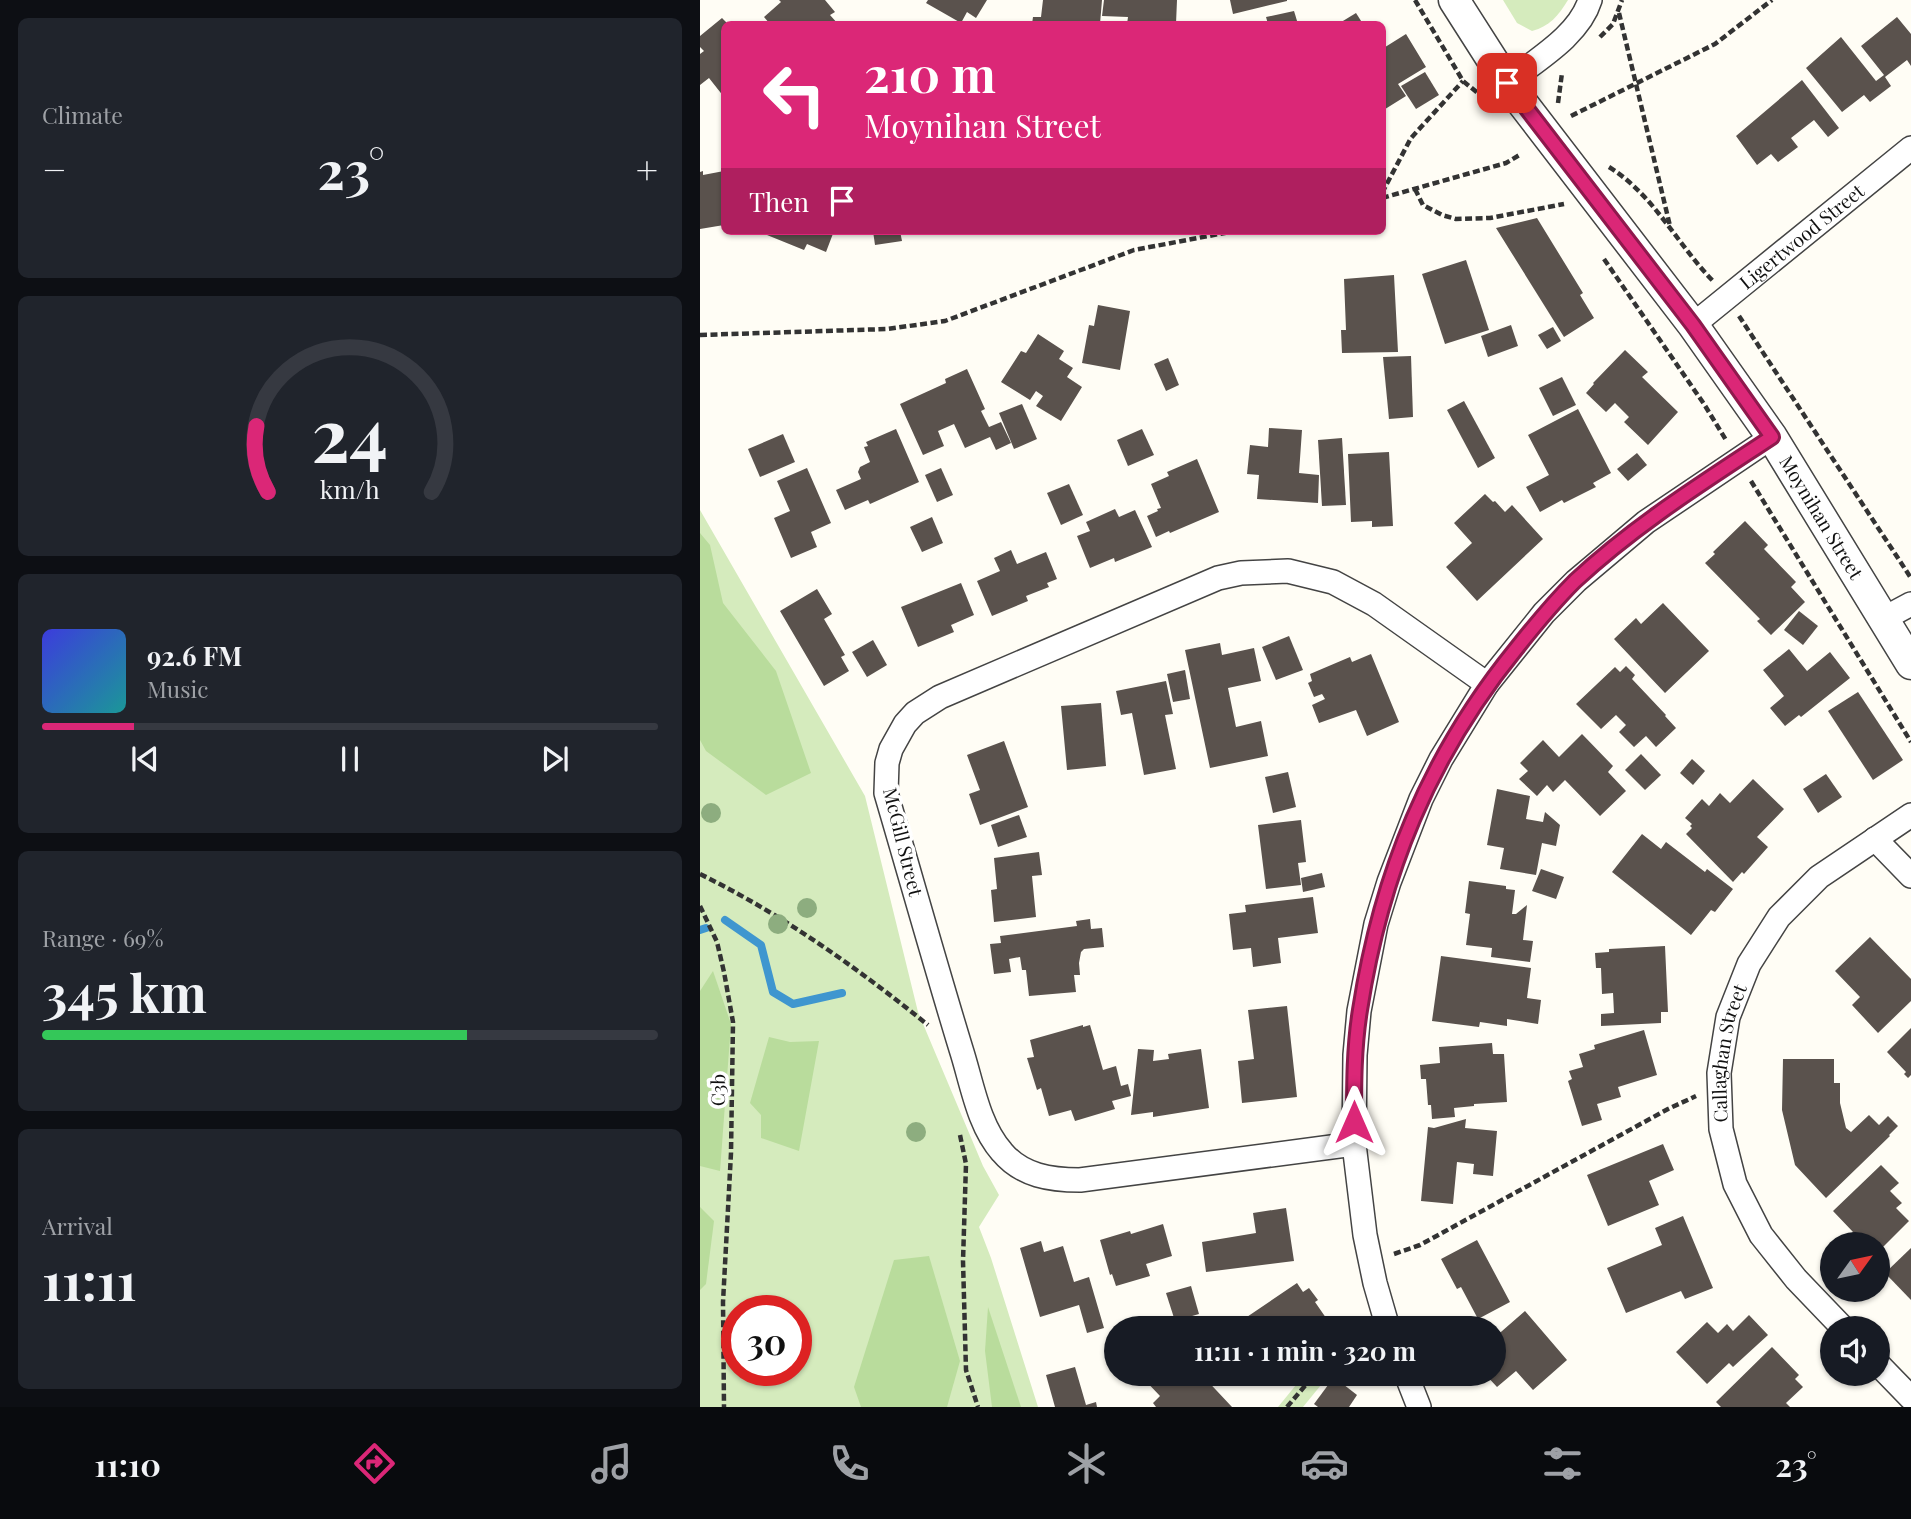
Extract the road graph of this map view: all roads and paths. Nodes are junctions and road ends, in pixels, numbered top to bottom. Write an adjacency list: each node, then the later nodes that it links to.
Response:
1 (1454, 0): 6 (street, Moynihan Street)
2 (1590, 0): 6 (street)
3 (1772, 0): 7 (path)
4 (1619, 12): 7 (path)
5 (1463, 81): 11 (path)
6 (1507, 83): 18 (street, Moynihan Street)
7 (1636, 84): 8 (path); 15 (path)
8 (1571, 116)
9 (1911, 148): 18 (street, Ligertwood Street)
10 (1521, 154): 12 (path)
11 (1386, 187)
12 (1415, 189): 13 (path); 14 (path)
13 (1386, 194)
14 (1564, 204)
15 (1671, 229)
16 (1214, 235): 19 (path)
17 (1649, 323): 21 (path)
18 (1693, 325): 20 (street, Moynihan Street)
19 (700, 335)
20 (1772, 437): 21 (street); 23 (street, Moynihan Street)
21 (1738, 460): 25 (street); 26 (path)
22 (1911, 604): 23 (street)
23 (1883, 619): 24 (street, Moynihan Street)
24 (1911, 664)
25 (1487, 684): 32 (street, McGill Street); 35 (street)
26 (1911, 742)
27 (1911, 815): 28 (street, Callaghan Street)
28 (1875, 838): 30 (street); 33 (street, Callaghan Street)
29 (700, 874): 32 (path)
30 (1911, 876)
31 (700, 906): 43 (path, C3b)
32 (953, 1023): 35 (street, McGill Street)
33 (1720, 1092): 36 (path); 38 (street, Callaghan Street)
34 (959, 1126): 44 (path)
35 (1354, 1144): 36 (street)
36 (1375, 1283): 37 (street)
37 (1385, 1316)
38 (1831, 1316)
39 (1890, 1376): 42 (street)
40 (1305, 1386): 45 (path)
41 (1411, 1386): 46 (street)
42 (1911, 1398)
43 (724, 1407)
44 (978, 1407)
45 (1287, 1407)
46 (1419, 1407)

